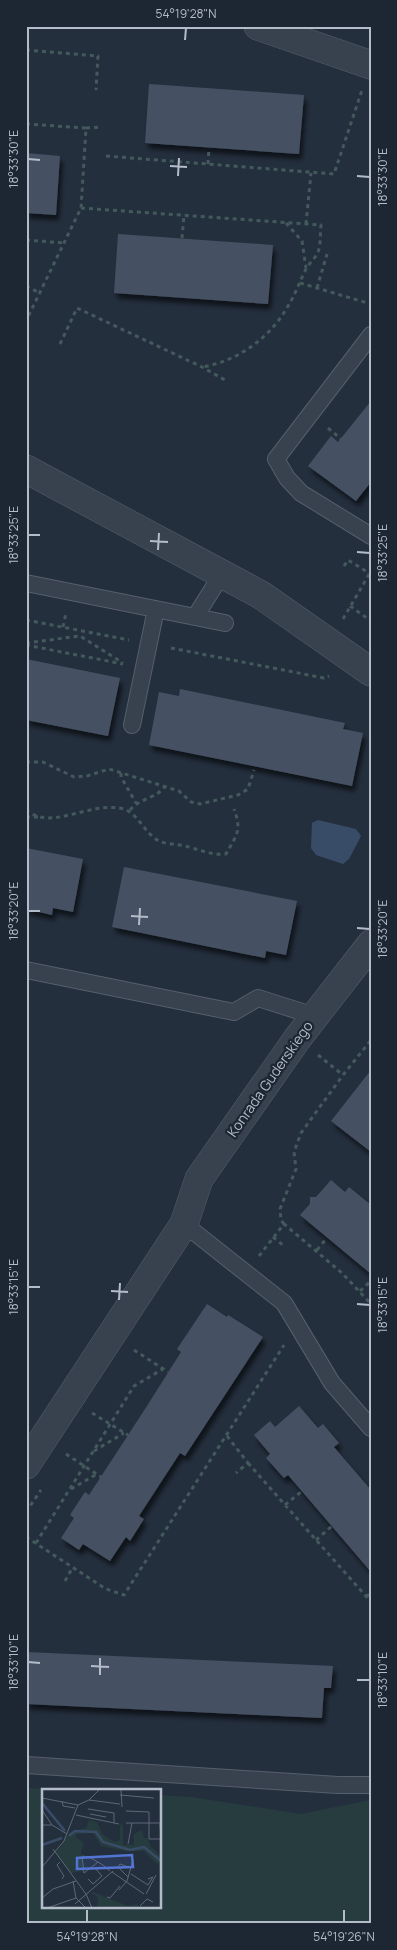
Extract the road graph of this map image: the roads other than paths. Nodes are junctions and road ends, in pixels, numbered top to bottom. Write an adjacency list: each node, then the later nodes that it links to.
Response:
1 (258, 26): 2 (street)
2 (370, 64)
3 (371, 335): 5 (lane)
4 (26, 469): 6 (street)
5 (371, 536)
6 (222, 574): 8 (lane); 11 (street)
7 (26, 583): 9 (lane)
8 (195, 616): 9 (lane); 10 (lane)
9 (154, 617): 12 (lane)
10 (225, 623)
11 (371, 672)
12 (132, 725)
13 (371, 944): 15 (street, Konrada Guderskiego)
14 (26, 970): 15 (lane)
15 (315, 1016): 16 (street, Konrada Guderskiego)
16 (184, 1224): 17 (lane); 18 (street, Konrada Guderskiego)
17 (371, 1428)
18 (26, 1465)
19 (26, 1765): 20 (lane)
20 (371, 1785)

